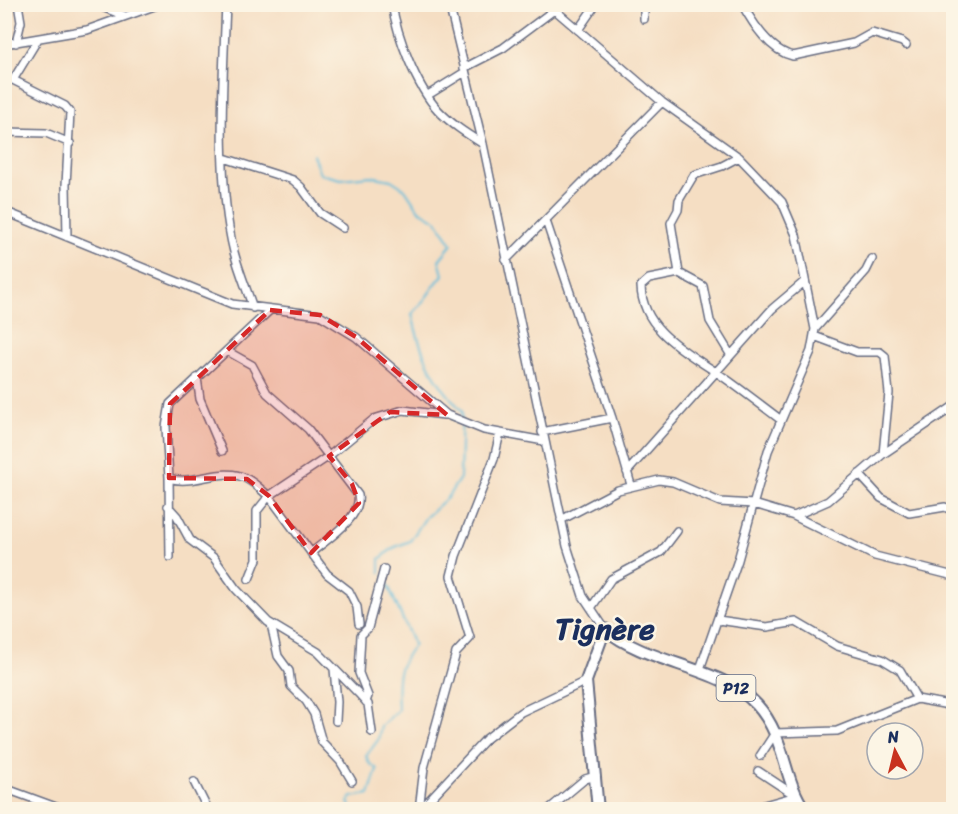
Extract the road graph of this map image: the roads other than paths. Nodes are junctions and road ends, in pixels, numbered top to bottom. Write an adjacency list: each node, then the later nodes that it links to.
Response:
1 (18, 4): 16 (street)
2 (95, 4): 12 (street)
3 (226, 4): 26 (street)
4 (392, 4): 20 (street)
5 (449, 4): 19 (street)
6 (548, 4): 11 (street)
7 (596, 4): 14 (street)
8 (644, 4): 13 (street)
9 (742, 4): 18 (street)
10 (157, 5): 12 (street)
11 (554, 10): 14 (street); 19 (street)
12 (125, 16): 15 (street)
13 (644, 19)
14 (578, 30): 21 (street)
15 (38, 39): 16 (street); 23 (street)
16 (16, 43): 17 (street)
17 (4, 44)
18 (906, 45)
19 (465, 70): 20 (street); 24 (street)
20 (428, 95): 24 (street)
21 (662, 102): 25 (street); 28 (street)
22 (4, 132): 23 (street)
23 (70, 143): 30 (street)
24 (483, 144): 32 (street)
25 (739, 157): 33 (street); 34 (street)
26 (224, 158): 29 (street); 35 (street)
27 (4, 211): 30 (street)
28 (546, 220): 32 (street); 44 (street)
29 (343, 228)
30 (68, 237): 35 (street)
31 (873, 259): 37 (street)
32 (506, 260): 46 (street)
33 (679, 273): 39 (street); 40 (street)
34 (804, 282): 37 (street); 39 (street)
35 (253, 308): 36 (street)
36 (270, 310): 38 (street); 43 (street)
37 (815, 332): 45 (street); 50 (street)
38 (227, 351): 41 (street); 51 (street)
39 (730, 354): 40 (street)
40 (715, 371): 45 (street); 52 (street)
41 (197, 378): 49 (street); 54 (street)
42 (954, 406): 50 (street)
43 (447, 415): 47 (street); 51 (street)
44 (612, 418): 46 (street); 52 (street)
45 (781, 420): 57 (street)
46 (542, 432): 48 (street)
47 (500, 433): 48 (street); 91 (street)
48 (544, 441): 61 (street)
49 (222, 452)
50 (883, 454): 53 (street)
51 (329, 456): 56 (street); 63 (street)
52 (627, 472): 55 (street)
53 (859, 474): 59 (street); 60 (street)
54 (169, 478): 56 (street); 58 (street)
55 (631, 485): 57 (street); 61 (street)
56 (269, 496): 63 (street); 67 (street)
57 (754, 504): 60 (street); 69 (street)
58 (168, 506): 64 (street); 70 (street)
59 (954, 512)
60 (794, 516): 66 (street)
61 (561, 520): 68 (street)
62 (677, 531): 68 (street)
63 (311, 553): 71 (street)
64 (170, 556)
65 (384, 569): 77 (street)
66 (954, 576)
67 (249, 579)
68 (591, 608): 72 (street)
69 (717, 620): 74 (street); 76 (street)
70 (271, 624): 73 (street); 85 (street)
71 (359, 624)
72 (605, 629): 74 (main road, P12); 75 (main road)
73 (334, 669): 77 (street); 79 (street)
74 (699, 672): 81 (main road, P12)
75 (586, 681): 84 (main road); 91 (street)
76 (917, 699): 78 (street); 81 (street)
77 (366, 702): 80 (street)
78 (954, 706)
79 (336, 721)
80 (372, 732)
81 (775, 733): 82 (street); 88 (main road, P12)
82 (760, 756)
83 (758, 771): 88 (street)
84 (596, 776): 92 (street); 93 (main road)
85 (352, 781)
86 (194, 782): 90 (street)
87 (4, 788): 89 (street)
88 (796, 796): 94 (street); 95 (main road, P12)
89 (64, 810)
90 (208, 810)
91 (420, 810)
92 (548, 810)
93 (598, 810)
94 (747, 810)
95 (805, 810)

